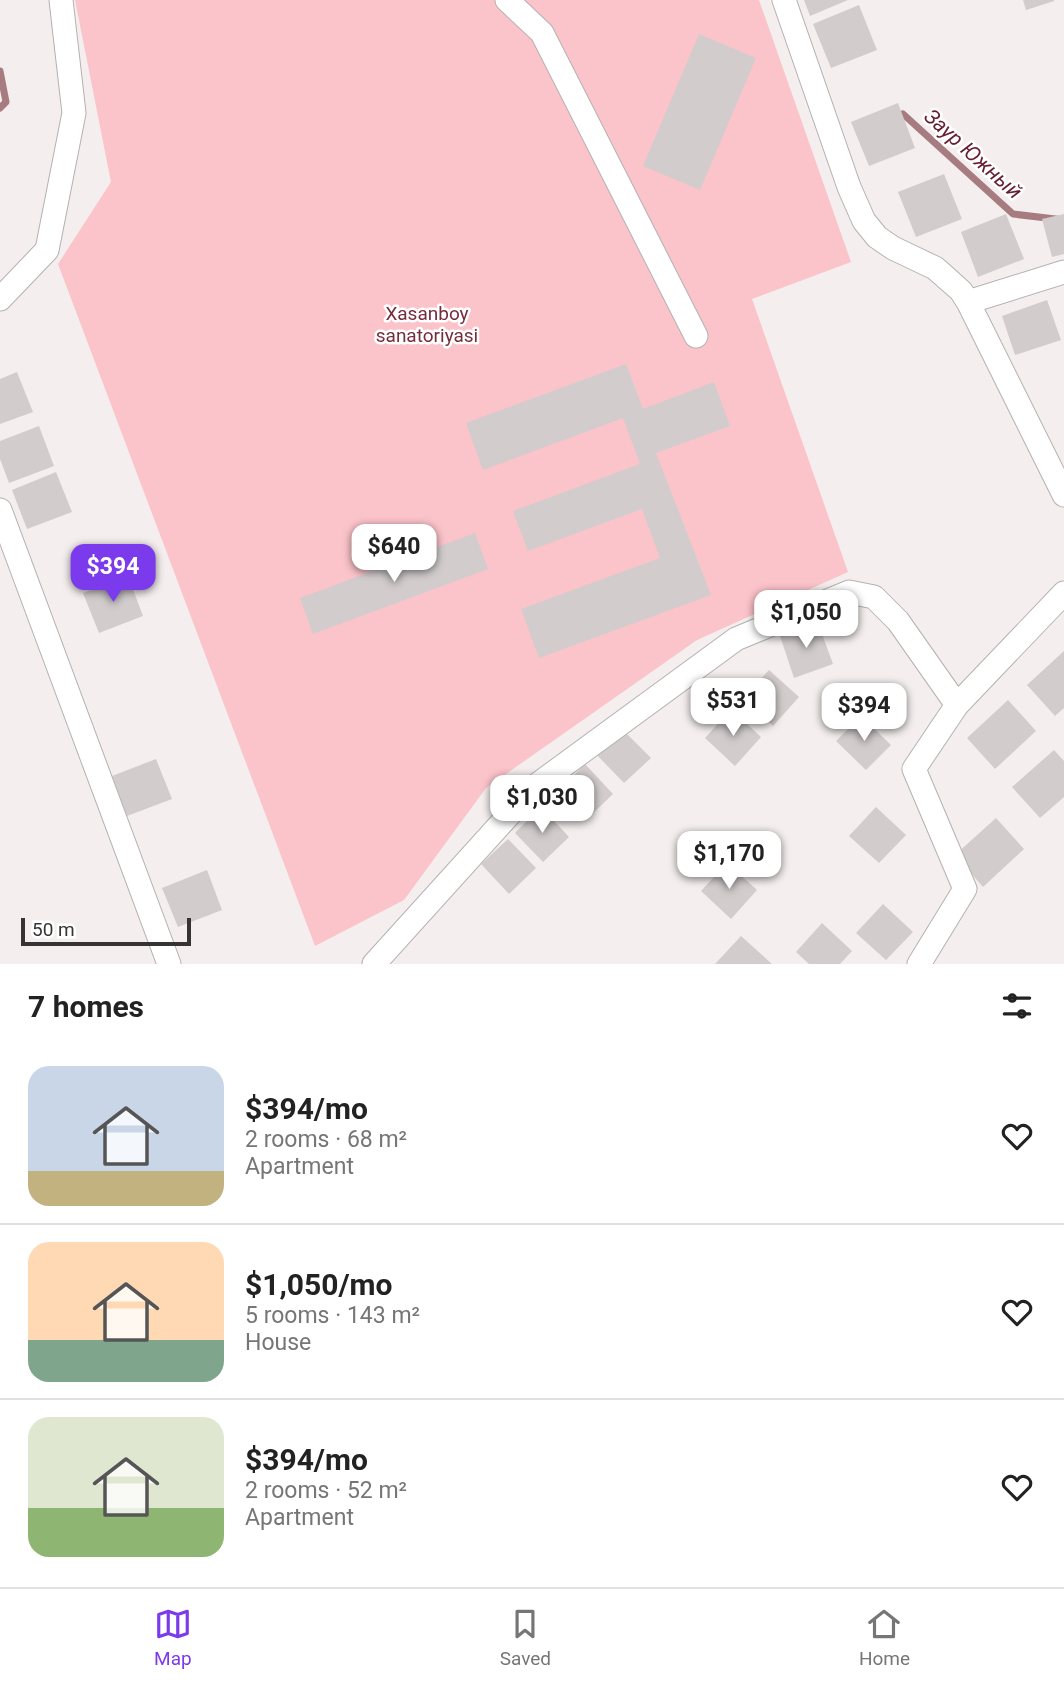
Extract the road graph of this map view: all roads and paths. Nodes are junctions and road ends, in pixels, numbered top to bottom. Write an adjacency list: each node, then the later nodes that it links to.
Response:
1 (61, 0): 5 (street)
2 (507, 0): 7 (street)
3 (784, 0): 6 (street)
4 (1064, 272): 6 (street)
5 (0, 299)
6 (968, 302): 8 (street)
7 (696, 336)
8 (1064, 495)
9 (0, 510): 12 (street)
10 (1064, 593): 11 (street)
11 (957, 705): 13 (street); 14 (street)
12 (169, 964)
13 (374, 964)
14 (919, 964)

